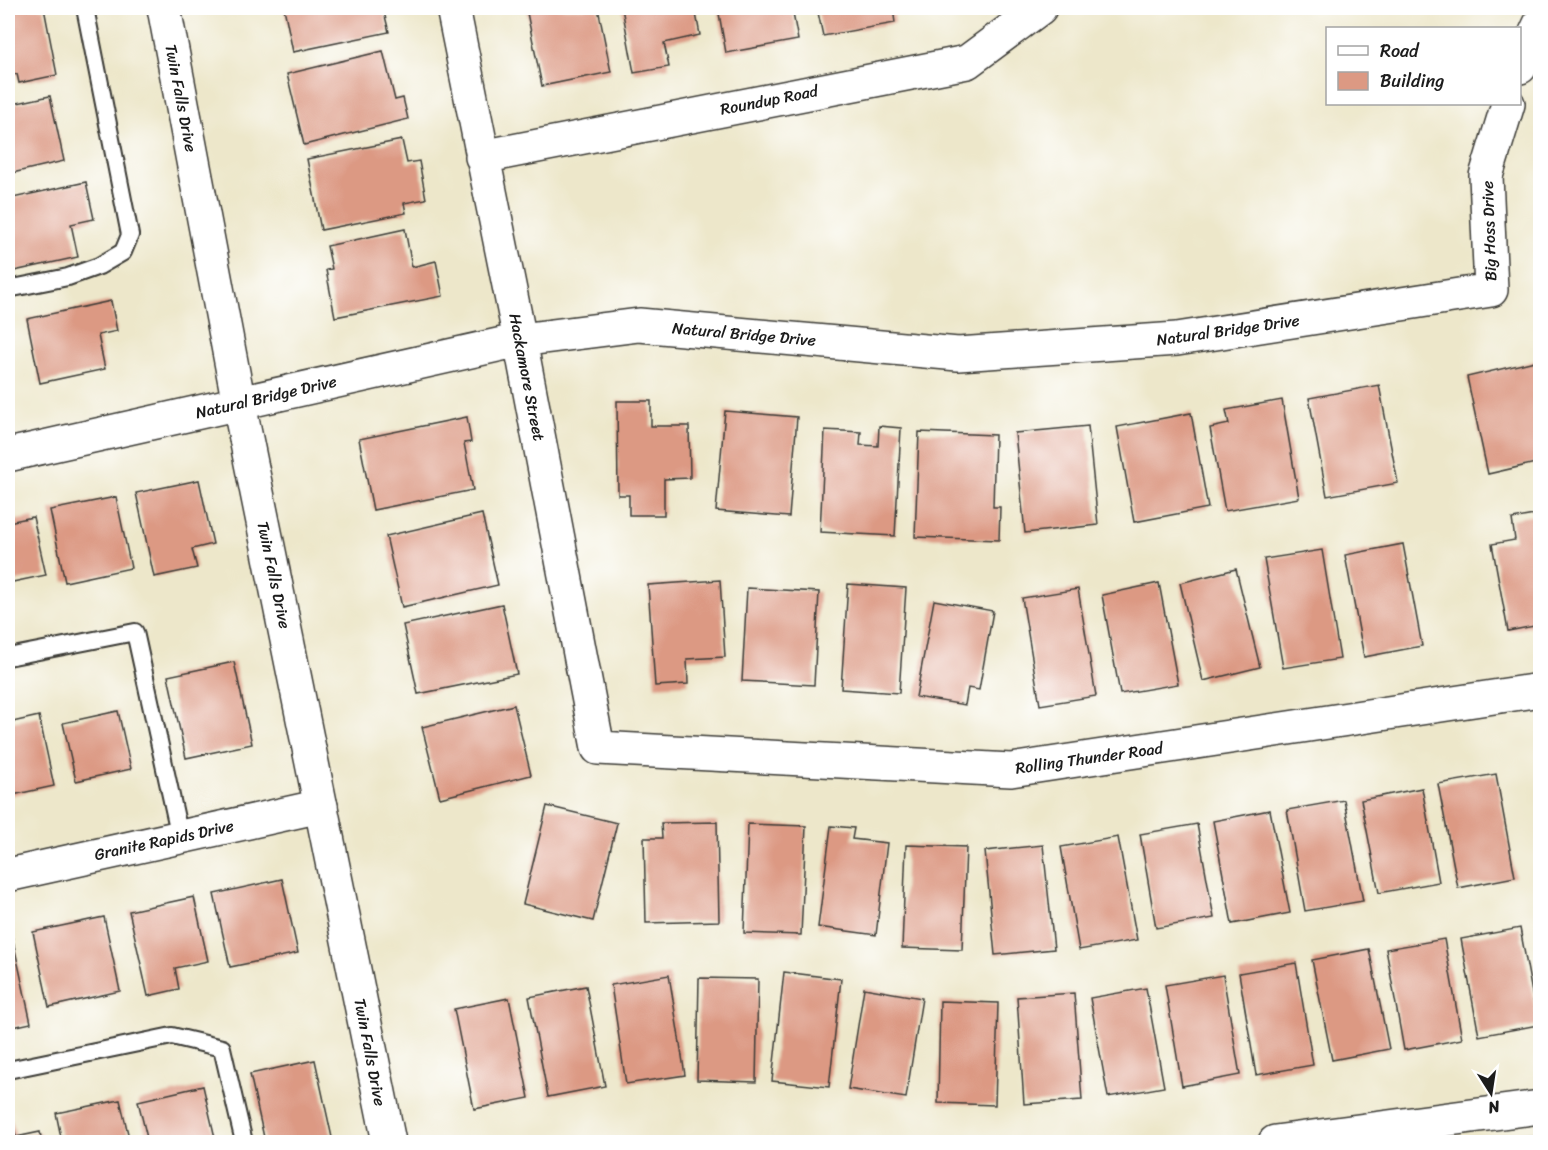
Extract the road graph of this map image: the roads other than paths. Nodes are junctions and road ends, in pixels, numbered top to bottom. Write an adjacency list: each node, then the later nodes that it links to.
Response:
1 (85, 8): 9 (lane)
2 (164, 8): 12 (street, Twin Falls Drive)
3 (453, 8): 8 (street, Hackamore Street)
4 (1040, 8): 8 (street, Roundup Road)
5 (1540, 24): 6 (street)
6 (1521, 65)
7 (1508, 105): 10 (street, Big Hoss Drive)
8 (482, 157): 11 (street, Hackamore Street)
9 (8, 289)
10 (1491, 290): 11 (street, Natural Bridge Drive)
11 (520, 340): 12 (street, Natural Bridge Drive); 16 (street, Hackamore Street)
12 (239, 404): 13 (street, Natural Bridge Drive); 17 (street, Twin Falls Drive)
13 (8, 456)
14 (8, 657): 18 (lane)
15 (1540, 690): 16 (street, Rolling Thunder Road)
16 (598, 748)
17 (321, 806): 18 (street, Granite Rapids Drive); 23 (street, Twin Falls Drive)
18 (180, 837): 19 (street, Granite Rapids Drive)
19 (8, 874)
20 (8, 1070): 22 (lane)
21 (1540, 1107): 24 (street)
22 (244, 1143)
23 (389, 1143)
24 (1275, 1143)

